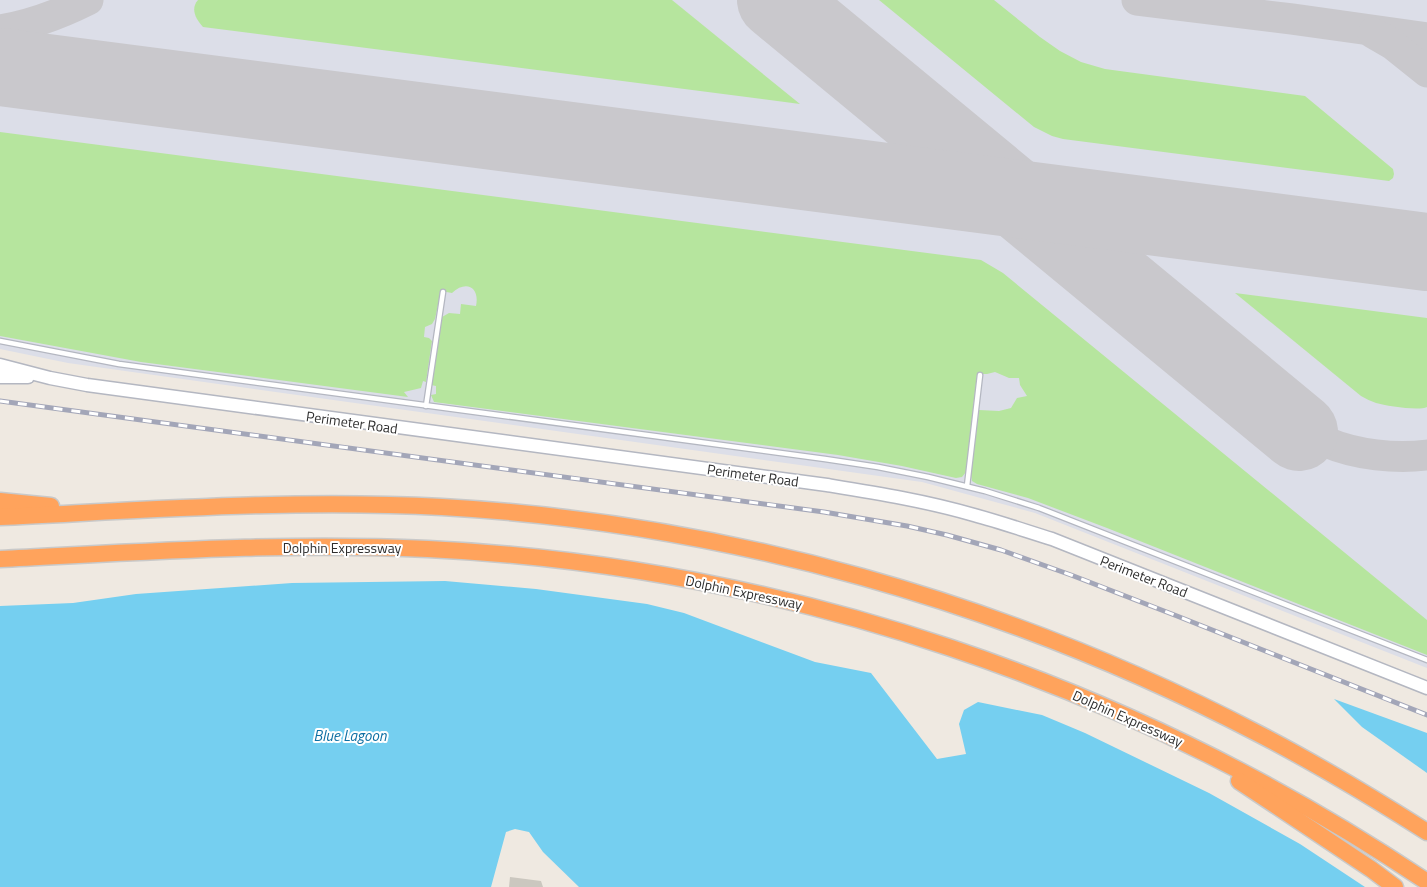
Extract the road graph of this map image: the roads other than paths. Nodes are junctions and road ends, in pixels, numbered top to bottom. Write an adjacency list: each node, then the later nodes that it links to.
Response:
1 (443, 292): 7 (lane)
2 (0, 341): 7 (lane)
3 (0, 365): 6 (street, Perimeter Road)
4 (980, 375): 8 (lane)
5 (0, 376): 6 (street, Perimeter Road)
6 (50, 378): 16 (street, Perimeter Road)
7 (426, 406): 8 (lane)
8 (966, 486): 15 (lane)
9 (0, 501): 10 (highway)
10 (108, 512): 11 (highway); 18 (highway)
11 (0, 517)
12 (60, 556): 13 (highway, Dolphin Expressway); 14 (highway); 17 (highway, Dolphin Expressway)
13 (0, 559)
14 (0, 566)
15 (1427, 660)
16 (1427, 688)
17 (1177, 739): 19 (highway, Dolphin Expressway); 20 (highway)
18 (1427, 832)
19 (1427, 882)
20 (1395, 887)

